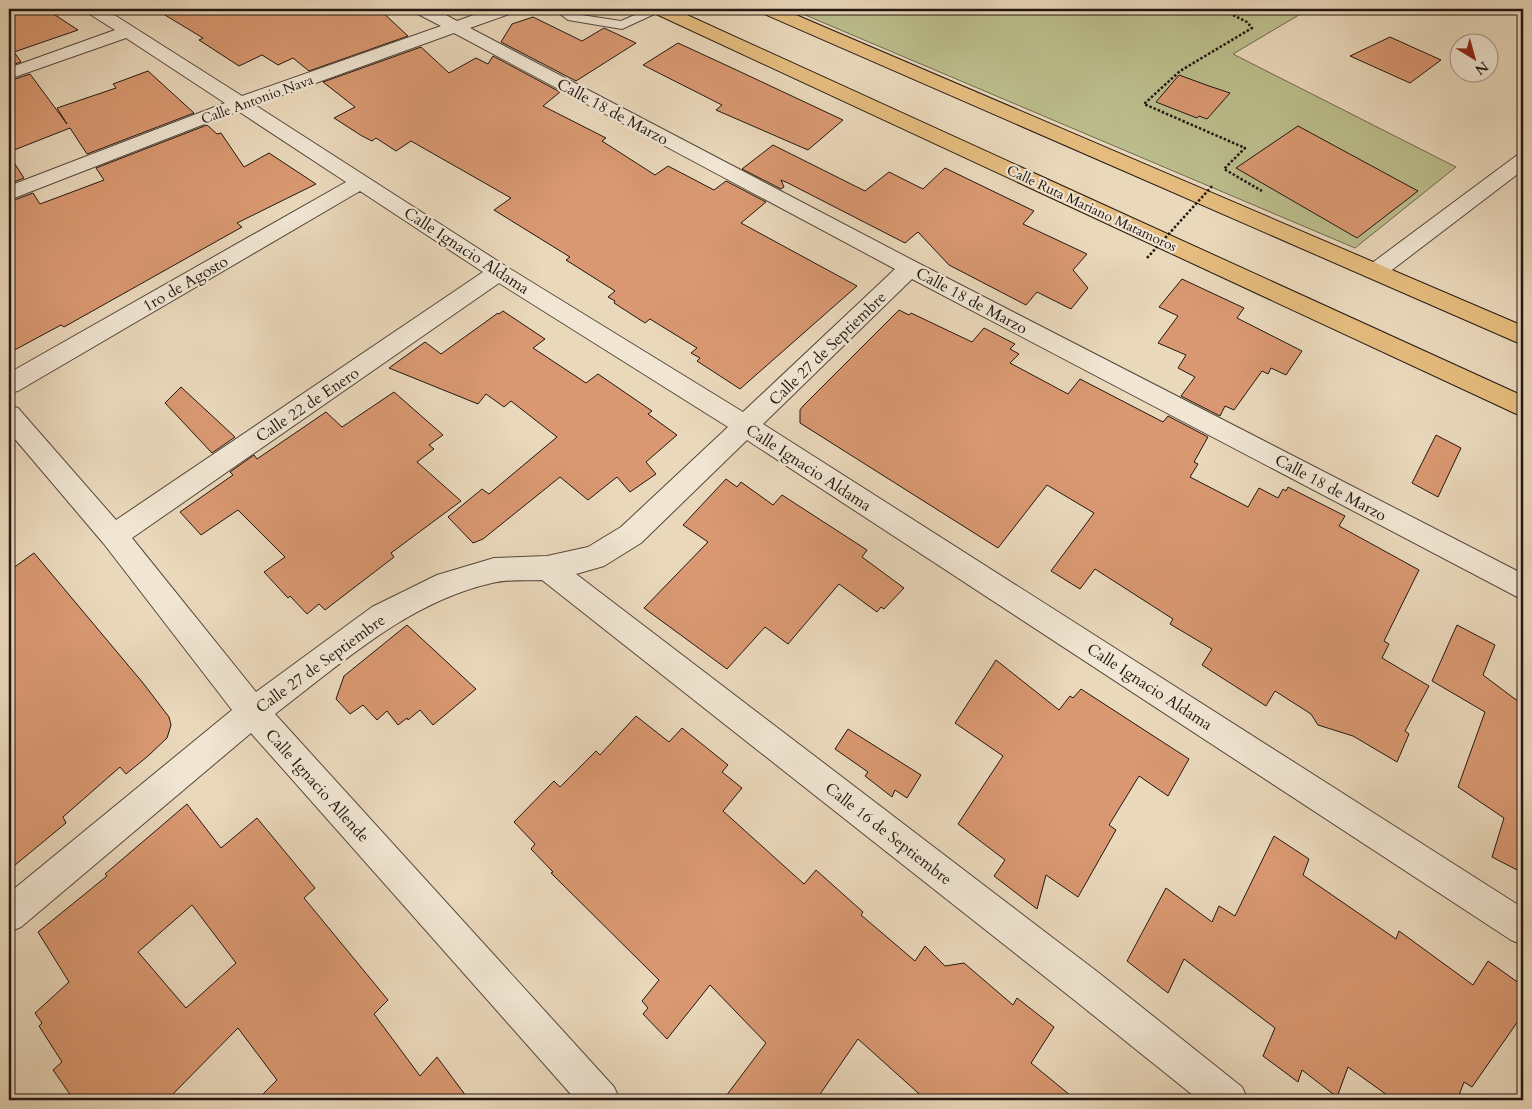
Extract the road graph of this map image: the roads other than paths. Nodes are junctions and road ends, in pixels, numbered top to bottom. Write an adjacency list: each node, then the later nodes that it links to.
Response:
1 (94, 9): 8 (street, Calle Ignacio Aldama)
2 (422, 9): 7 (street, Calle 18 de Marzo)
3 (506, 9): 7 (street, Calle Antonio Nava)
4 (560, 9): 5 (lane)
5 (658, 9): 19 (main road, Calle Ruta Mariano Matamoros)
6 (768, 9): 15 (main road)
7 (455, 27): 10 (street, Calle Antonio Nava); 14 (street, Calle 18 de Marzo)
8 (129, 31): 9 (street); 10 (street, Calle Ignacio Aldama)
9 (9, 74)
10 (241, 103): 12 (street, Calle Ignacio Aldama); 13 (street, Calle Antonio Nava)
11 (1523, 160): 15 (street)
12 (361, 182): 16 (street, Calle Ignacio Aldama); 18 (street, 1ro de Agosto)
13 (9, 193)
14 (910, 268): 21 (street, Calle 27 de Septiembre); 24 (street, Calle 18 de Marzo)
15 (1376, 271): 17 (main road)
16 (499, 272): 21 (street, Calle Ignacio Aldama); 22 (street, Calle 22 de Enero)
17 (1523, 336)
18 (9, 384)
19 (1523, 407)
20 (9, 415): 22 (street, Calle Ignacio Allende)
21 (746, 426): 23 (street, Calle 27 de Septiembre); 27 (street, Calle Ignacio Aldama)
22 (114, 536): 25 (street, Calle Ignacio Allende)
23 (547, 568): 25 (street, Calle 27 de Septiembre); 29 (street, Calle 16 de Septiembre)
24 (1523, 588)
25 (252, 712): 26 (street, Calle 27 de Septiembre); 28 (street, Calle Ignacio Allende)
26 (9, 915)
27 (1523, 928)
28 (601, 1100)
29 (1229, 1100)

